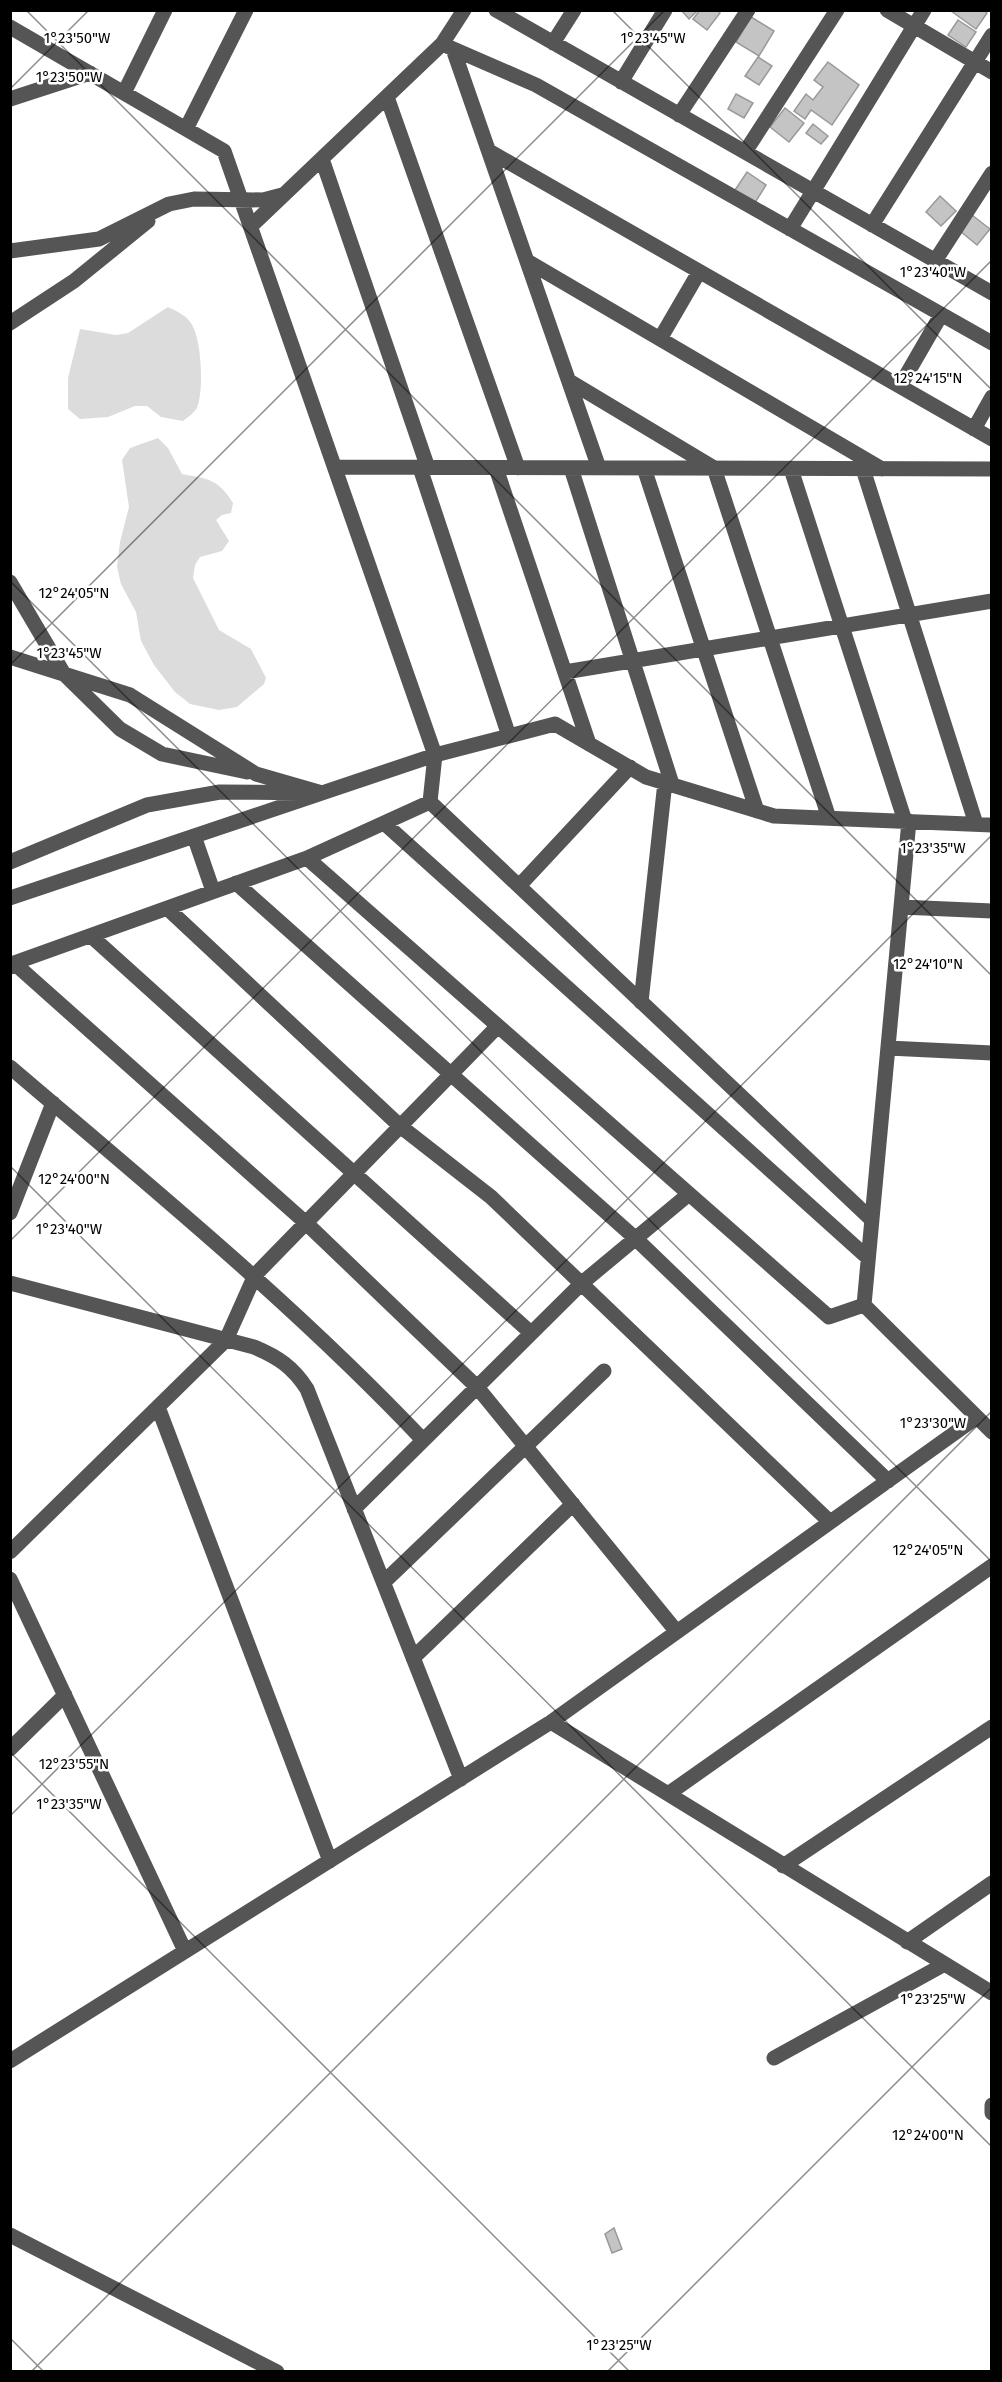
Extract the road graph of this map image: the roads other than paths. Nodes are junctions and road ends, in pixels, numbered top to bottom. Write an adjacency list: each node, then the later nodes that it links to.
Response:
1 (165, 10): 20 (street)
2 (246, 10): 24 (street)
3 (464, 10): 15 (street)
4 (496, 10): 14 (street)
5 (574, 10): 14 (street)
6 (665, 10): 19 (street)
7 (748, 10): 23 (street)
8 (837, 10): 26 (street)
9 (888, 10): 11 (street)
10 (924, 10): 11 (street)
11 (914, 26): 16 (street); 29 (street)
12 (10, 27): 18 (street)
13 (992, 34): 16 (street)
14 (553, 43): 19 (street)
15 (448, 47): 21 (street); 25 (street); 35 (street)
16 (974, 62): 17 (street); 33 (street)
17 (992, 72)
18 (90, 73): 20 (street); 22 (street)
19 (621, 82): 23 (street)
20 (124, 93): 24 (street)
21 (387, 97): 27 (street); 53 (street)
22 (10, 99)
23 (679, 115): 26 (street)
24 (186, 129): 31 (street)
25 (489, 151): 37 (street); 39 (street)
26 (745, 152): 29 (street)
27 (322, 159): 30 (street); 51 (street)
28 (992, 173): 38 (street)
29 (813, 191): 33 (street); 35 (street)
30 (285, 194): 31 (street); 34 (street)
31 (241, 198): 32 (street); 34 (street)
32 (169, 204): 36 (street); 42 (street)
33 (872, 225): 38 (street)
34 (251, 226): 50 (street)
35 (790, 229): 41 (street)
36 (10, 251)
37 (527, 261): 43 (street); 45 (street)
38 (935, 261): 40 (street)
39 (699, 272): 43 (street); 46 (street)
40 (992, 293)
41 (941, 315): 44 (street); 46 (street)
42 (10, 323)
43 (660, 339): 60 (street)
44 (992, 343)
45 (569, 381): 55 (street); 57 (street)
46 (900, 386): 48 (street)
47 (992, 397): 48 (street)
48 (974, 429): 49 (street)
49 (992, 439)
50 (334, 467): 51 (street); 74 (street)
51 (424, 468): 52 (street); 72 (street)
52 (495, 468): 53 (street); 70 (street)
53 (518, 468): 54 (street)
54 (571, 468): 55 (street); 69 (street)
55 (599, 468): 56 (street)
56 (644, 468): 57 (street); 67 (street)
57 (714, 468): 58 (street); 66 (street)
58 (791, 469): 59 (street); 65 (street)
59 (862, 469): 60 (street); 64 (street)
60 (882, 469): 61 (street)
61 (992, 469)
62 (10, 582): 71 (street)
63 (992, 601): 64 (street)
64 (909, 615): 65 (street); 84 (street)
65 (842, 626): 66 (street); 82 (street)
66 (770, 638): 67 (street); 81 (street)
67 (704, 649): 69 (street); 80 (street)
68 (10, 657): 71 (street)
69 (633, 661): 70 (street); 77 (street)
70 (565, 672): 73 (street)
71 (64, 674): 76 (street); 76 (street)
72 (509, 736): 73 (street); 74 (street)
73 (589, 744): 75 (street)
74 (435, 755): 78 (street); 79 (street)
75 (630, 767): 77 (street); 89 (street)
76 (256, 774): 78 (street)
77 (668, 783): 80 (street); 97 (street)
78 (322, 793): 85 (street); 87 (street)
79 (429, 802): 83 (street); 89 (street)
80 (757, 811): 81 (street)
81 (829, 818): 82 (street)
82 (907, 821): 84 (street); 93 (street)
83 (384, 823): 86 (street); 111 (street)
84 (984, 824)
85 (195, 836): 90 (street); 91 (street)
86 (307, 858): 88 (street); 98 (street)
87 (10, 862)
88 (236, 883): 90 (street); 102 (street)
89 (519, 886): 97 (street)
90 (213, 891): 92 (street)
91 (10, 898)
92 (167, 908): 95 (street); 104 (street)
93 (901, 908): 94 (street); 99 (street)
94 (992, 911)
95 (91, 936): 96 (street); 105 (street)
96 (12, 965): 109 (street)
97 (641, 1002): 108 (street)
98 (498, 1026): 102 (street); 106 (street)
99 (888, 1048): 100 (street); 108 (street)
100 (992, 1053)
101 (10, 1066): 103 (street)
102 (450, 1075): 104 (street); 110 (street)
103 (53, 1103): 107 (street); 112 (street)
104 (400, 1126): 105 (street); 113 (street)
105 (354, 1174): 109 (street); 116 (street)
106 (689, 1194): 110 (street); 115 (street)
107 (10, 1213)
108 (872, 1220): 111 (street)
109 (306, 1223): 112 (street); 119 (street)
110 (635, 1238): 113 (street); 125 (street)
111 (868, 1258): 115 (street)
112 (255, 1275): 117 (street); 123 (street)
113 (582, 1282): 116 (street); 128 (street)
114 (10, 1283): 117 (street)
115 (864, 1305): 121 (street)
116 (531, 1333): 119 (street)
117 (226, 1340): 120 (street); 127 (street)
118 (604, 1371): 124 (street)
119 (477, 1387): 123 (street); 124 (street)
120 (158, 1407): 129 (street); 141 (street)
121 (977, 1417): 122 (street); 125 (street)
122 (992, 1432)
123 (423, 1440): 127 (street)
124 (525, 1445): 126 (street); 132 (street)
125 (888, 1481): 128 (street)
126 (573, 1504): 133 (street); 134 (street)
127 (354, 1509): 132 (street)
128 (830, 1522): 133 (street)
129 (10, 1552)
130 (992, 1566): 140 (street)
131 (10, 1579): 135 (street)
132 (384, 1582): 134 (street)
133 (677, 1632): 136 (street)
134 (413, 1658): 139 (street)
135 (65, 1695): 138 (street); 145 (street)
136 (551, 1722): 139 (street); 140 (street)
137 (992, 1727): 142 (street)
138 (10, 1749)
139 (461, 1779): 141 (street)
140 (668, 1794): 142 (street)
141 (330, 1861): 145 (street)
142 (783, 1866): 144 (street)
143 (992, 1883): 144 (street)
144 (907, 1942): 146 (street)
145 (185, 1952): 149 (street)
146 (943, 1965): 147 (street); 148 (street)
147 (992, 1993)
148 (774, 2058)
149 (10, 2061)
150 (992, 2105): 151 (street)
151 (992, 2113)
152 (10, 2235): 153 (street)
153 (278, 2372)

